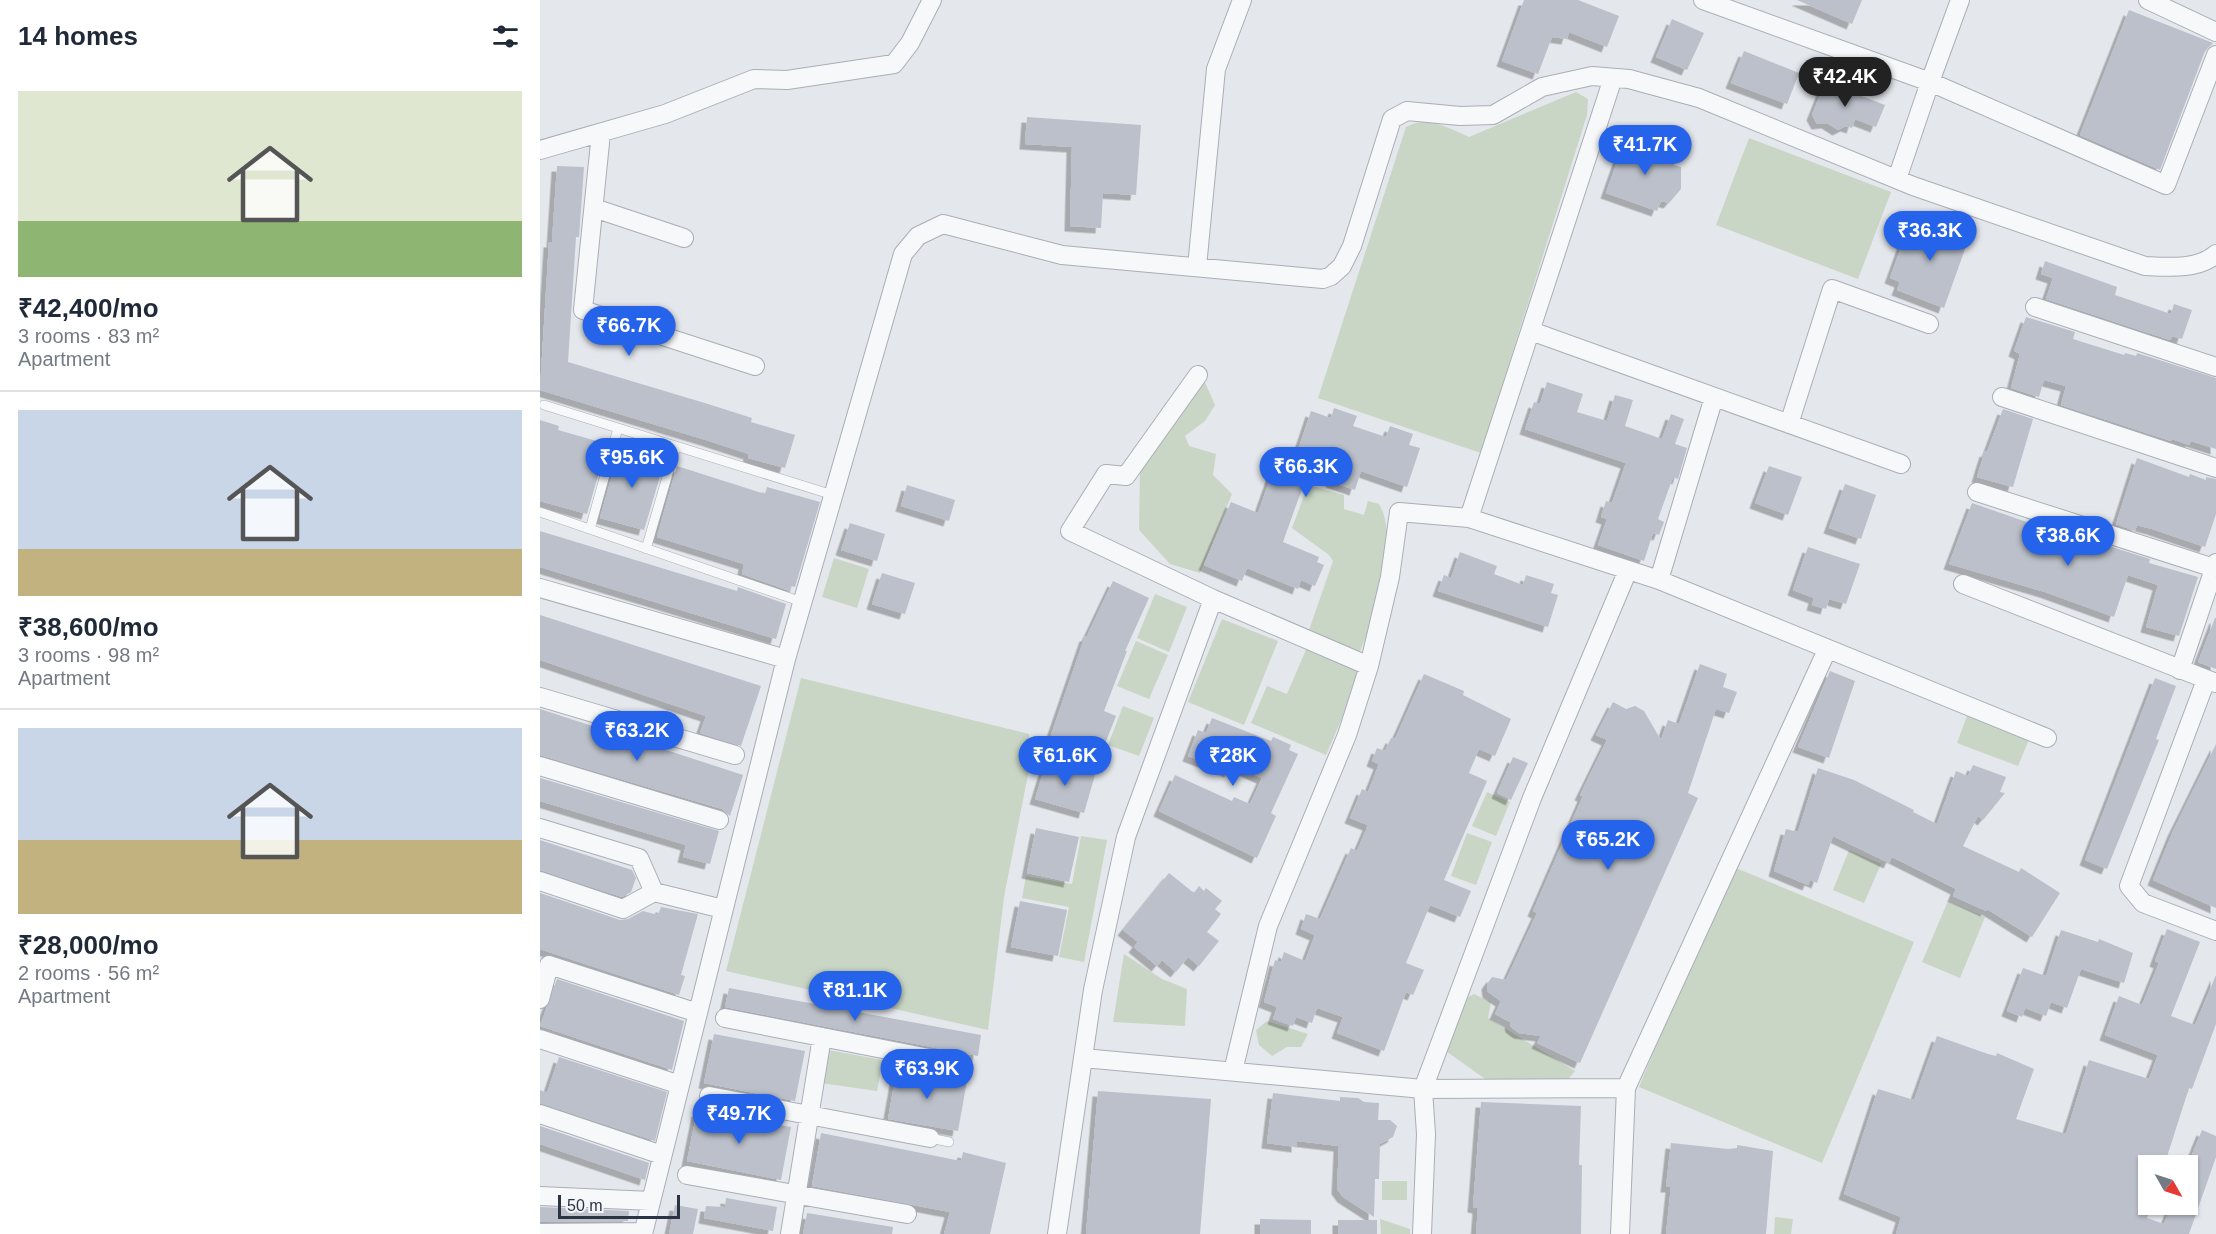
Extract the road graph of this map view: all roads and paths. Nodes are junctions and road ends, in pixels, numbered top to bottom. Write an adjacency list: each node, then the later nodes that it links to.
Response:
1 (932, 0): 10 (street)
2 (1242, 0): 16 (street)
3 (1703, 0): 9 (street)
4 (1960, 0): 9 (street)
5 (2148, 0): 6 (street)
6 (2216, 32)
7 (2216, 55): 9 (street)
8 (1613, 78): 12 (street); 16 (street); 19 (street)
9 (1930, 82): 12 (street)
10 (601, 133): 11 (street); 13 (street)
11 (540, 150)
12 (1896, 179): 15 (street)
13 (594, 208): 14 (street); 20 (street)
14 (684, 238)
15 (2216, 254)
16 (1197, 267): 32 (street)
17 (2034, 307): 21 (street)
18 (1929, 324): 26 (street)
19 (1531, 331): 23 (street); 34 (street)
20 (754, 366)
21 (2216, 367)
22 (1198, 375): 42 (street)
23 (1714, 397): 26 (street); 39 (street)
24 (2002, 397): 30 (street)
25 (544, 405): 27 (lane)
26 (1789, 424): 29 (street)
27 (618, 428): 28 (lane); 35 (lane)
28 (676, 446): 32 (lane); 36 (lane)
29 (1901, 464)
30 (2216, 468)
31 (1977, 492): 38 (street)
32 (833, 495): 43 (street)
33 (540, 512): 35 (lane)
34 (1469, 519): 37 (street); 46 (street)
35 (590, 530): 36 (lane)
36 (646, 549): 43 (lane)
37 (1628, 570): 39 (street); 69 (street)
38 (2214, 574): 47 (street)
39 (1659, 580): 44 (street)
40 (1963, 584): 47 (street)
41 (540, 588): 45 (street)
42 (1213, 599): 46 (street); 64 (street)
43 (802, 602): 45 (street)
44 (1827, 650): 50 (street); 68 (street)
45 (786, 659): 57 (street)
46 (1370, 666): 66 (street)
47 (2180, 670): 48 (street)
48 (2211, 682): 58 (street)
49 (540, 697): 51 (street)
50 (2047, 738)
51 (735, 755)
52 (540, 766): 53 (street)
53 (719, 820)
54 (540, 828): 56 (street)
55 (540, 881): 56 (street)
56 (654, 892): 57 (street)
57 (723, 909): 60 (street)
58 (2216, 931)
59 (540, 999): 60 (street)
60 (698, 1014): 67 (street)
61 (725, 1018): 62 (street)
62 (822, 1037): 65 (street); 72 (street)
63 (540, 1039): 67 (street)
64 (1083, 1058): 66 (street); 84 (street)
65 (949, 1062)
66 (1233, 1071): 69 (street)
67 (680, 1085): 75 (street)
68 (1626, 1088): 69 (street); 86 (street)
69 (1423, 1089): 85 (street)
70 (709, 1096): 72 (street)
71 (540, 1114): 75 (street)
72 (809, 1115): 73 (street); 77 (street)
73 (930, 1138): 74 (lane)
74 (948, 1142)
75 (662, 1155): 79 (street)
76 (687, 1175): 77 (street)
77 (796, 1195): 80 (street); 83 (street)
78 (540, 1196): 79 (street)
79 (651, 1201): 82 (street)
80 (907, 1214)
81 (540, 1233): 82 (street)
82 (643, 1233)
83 (790, 1234)
84 (1057, 1234)
85 (1422, 1234)
86 (1620, 1234)

